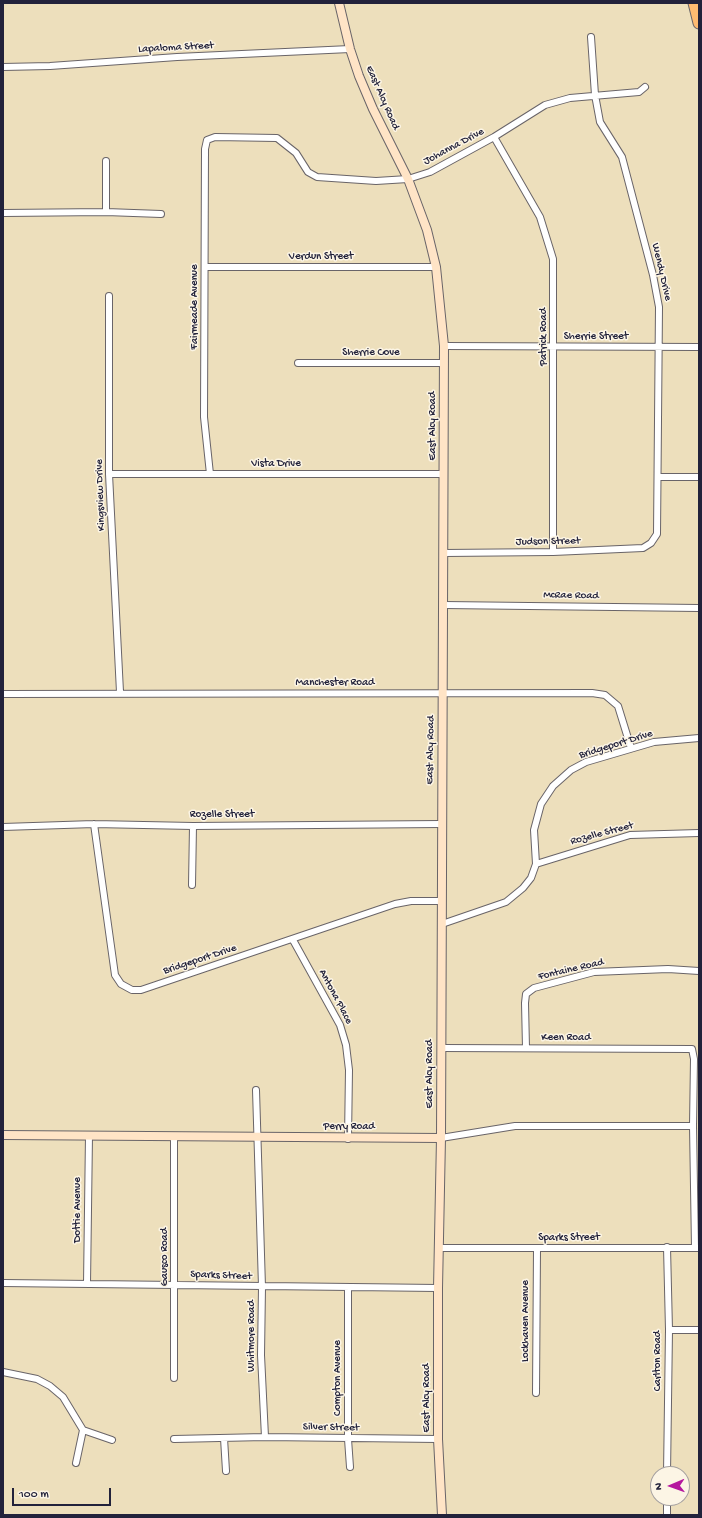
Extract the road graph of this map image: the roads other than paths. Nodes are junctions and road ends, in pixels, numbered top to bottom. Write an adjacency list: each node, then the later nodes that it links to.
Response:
1 (339, 3): 5 (street, East Alcy Road)
2 (694, 3): 3 (highway)
3 (699, 23)
4 (591, 37): 8 (street, Wendy Drive)
5 (350, 49): 6 (street, Lapaloma Street); 12 (street, East Alcy Road)
6 (3, 67)
7 (645, 87): 8 (street, Johanna Drive)
8 (595, 95): 9 (street, Johanna Drive); 22 (street, Wendy Drive)
9 (494, 137): 12 (street, Johanna Drive); 20 (street, Patrick Road)
10 (207, 140): 12 (street, Johanna Drive); 16 (street, Fairmeade Avenue)
11 (106, 161): 13 (street)
12 (408, 179): 17 (street, East Alcy Road)
13 (106, 212): 14 (street); 15 (street)
14 (3, 213)
15 (161, 214)
16 (206, 267): 17 (street, Verdun Street); 26 (street, Fairmeade Avenue)
17 (436, 267): 19 (street, East Alcy Road)
18 (109, 296): 25 (street, Kingsview Drive)
19 (444, 346): 20 (street, Sherrie Street); 24 (street, East Alcy Road)
20 (554, 347): 22 (street, Sherrie Street); 31 (street, Patrick Road)
21 (699, 347): 22 (street, Sherrie Street)
22 (658, 348): 28 (street, Wendy Drive)
23 (298, 363): 24 (street, Sherrie Cove)
24 (444, 363): 27 (street, East Alcy Road)
25 (109, 474): 26 (street, Vista Drive); 35 (street, Kingsview Drive)
26 (210, 474): 27 (street, Vista Drive)
27 (444, 474): 32 (street, East Alcy Road)
28 (659, 477): 29 (street); 30 (street, Wendy Drive)
29 (699, 477)
30 (652, 544): 31 (street, Judson Street)
31 (553, 552): 32 (street, Judson Street)
32 (444, 553): 33 (street, East Alcy Road)
33 (444, 605): 34 (street, McRae Road); 36 (street, East Alcy Road)
34 (699, 608)
35 (120, 692): 36 (street, Manchester Road); 37 (street, Manchester Road)
36 (443, 693): 39 (street, Manchester Road); 41 (street, East Alcy Road)
37 (3, 694)
38 (699, 738): 39 (street, Bridgeport Drive)
39 (631, 748): 45 (street, Bridgeport Drive)
40 (94, 824): 42 (street, Rozelle Street); 43 (street, Rozelle Street); 49 (street, Bridgeport Drive)
41 (441, 824): 42 (street, Rozelle Street); 47 (street, East Alcy Road)
42 (193, 826): 46 (street)
43 (3, 827)
44 (699, 832): 45 (street, Rozelle Street)
45 (536, 864): 48 (street, Bridgeport Drive)
46 (192, 885)
47 (441, 901): 48 (street, East Alcy Road); 49 (street, Bridgeport Drive)
48 (442, 924): 51 (street, East Alcy Road)
49 (292, 940): 61 (street, Antona Place)
50 (699, 971): 52 (street, Fontaine Road)
51 (441, 1048): 52 (street, Keen Road); 60 (street, East Alcy Road)
52 (526, 1048): 53 (street, Keen Road)
53 (697, 1086): 55 (street)
54 (256, 1090): 59 (street, Whitmore Road)
55 (693, 1126): 60 (street, Perry Road); 65 (street)
56 (3, 1135): 57 (street, Perry Road)
57 (89, 1135): 58 (street, Perry Road); 67 (street, Dottie Avenue)
58 (174, 1136): 59 (street, Perry Road); 68 (street, Gausco Road)
59 (259, 1138): 61 (street, Perry Road); 69 (street, Whitmore Road)
60 (441, 1138): 61 (street, Perry Road); 63 (street, East Alcy Road)
61 (348, 1139)
62 (666, 1247): 64 (street, Sparks Street); 65 (street, Sparks Street); 72 (street, Carlton Road)
63 (439, 1248): 64 (street, Sparks Street); 71 (street, East Alcy Road)
64 (537, 1248): 76 (street, Lockhaven Avenue)
65 (697, 1248)
66 (3, 1283): 67 (street, Sparks Street)
67 (87, 1284): 68 (street, Sparks Street)
68 (175, 1284): 69 (street, Sparks Street); 75 (street, Gausco Road)
69 (262, 1288): 70 (street, Sparks Street); 78 (street, Whitmore Road)
70 (348, 1288): 71 (street, Sparks Street); 81 (street, Compton Avenue)
71 (438, 1288): 82 (street, East Alcy Road)
72 (668, 1330): 73 (street); 85 (street, Carlton Road)
73 (699, 1330)
74 (3, 1372): 77 (street)
75 (174, 1378)
76 (536, 1393)
77 (83, 1430): 83 (street); 84 (street)
78 (265, 1437): 79 (street, Silver Street); 81 (street, Silver Street)
79 (224, 1438): 80 (street, Silver Street); 87 (street)
80 (174, 1439)
81 (348, 1439): 82 (street, Silver Street); 86 (street, Compton Avenue)
82 (438, 1439): 88 (street, East Alcy Road)
83 (112, 1440)
84 (76, 1463)
85 (667, 1466)
86 (350, 1467)
87 (226, 1471)
88 (442, 1515)

